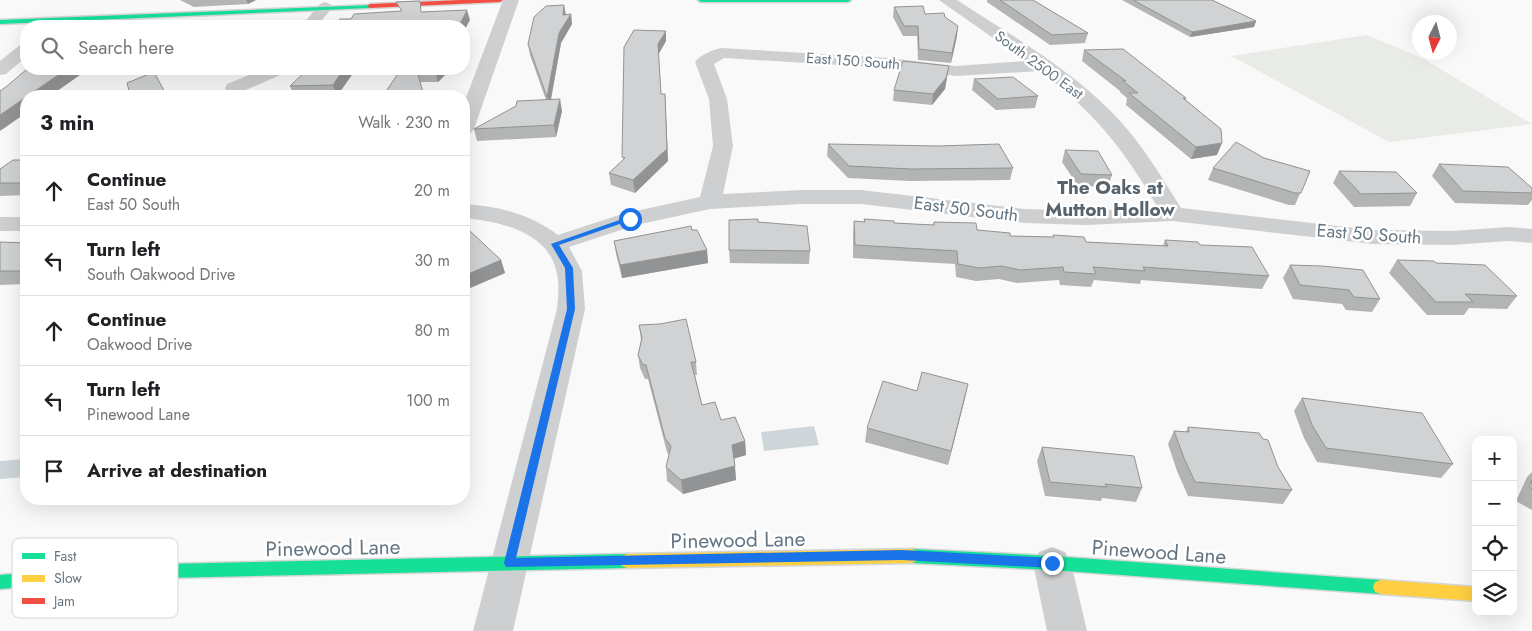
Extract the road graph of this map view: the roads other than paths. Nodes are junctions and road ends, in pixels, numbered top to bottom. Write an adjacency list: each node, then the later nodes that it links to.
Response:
1 (500, 0): 6 (street)
2 (511, 0): 16 (street)
3 (701, 0): 4 (street)
4 (848, 0)
5 (947, 0): 12 (street, South 2500 East)
6 (325, 7): 7 (street); 8 (street)
7 (110, 20)
8 (315, 20)
9 (0, 22): 10 (street)
10 (20, 22)
11 (20, 54): 13 (street)
12 (1044, 65): 17 (street, East 150 South); 19 (street, South 2500 East)
13 (0, 70)
14 (265, 75): 15 (street)
15 (234, 88)
16 (470, 112)
17 (710, 202): 19 (street, East 50 South); 23 (street, East 50 South)
18 (470, 211): 23 (street)
19 (1173, 214): 22 (street, East 50 South)
20 (0, 224): 21 (street)
21 (20, 224)
22 (1532, 236)
23 (554, 244): 24 (street)
24 (510, 563): 25 (street, Pinewood Lane); 26 (street, Pinewood Lane); 28 (street)
25 (1052, 563): 27 (street, Pinewood Lane); 29 (street)
26 (178, 571)
27 (1472, 594)
28 (493, 631)
29 (1067, 631)

